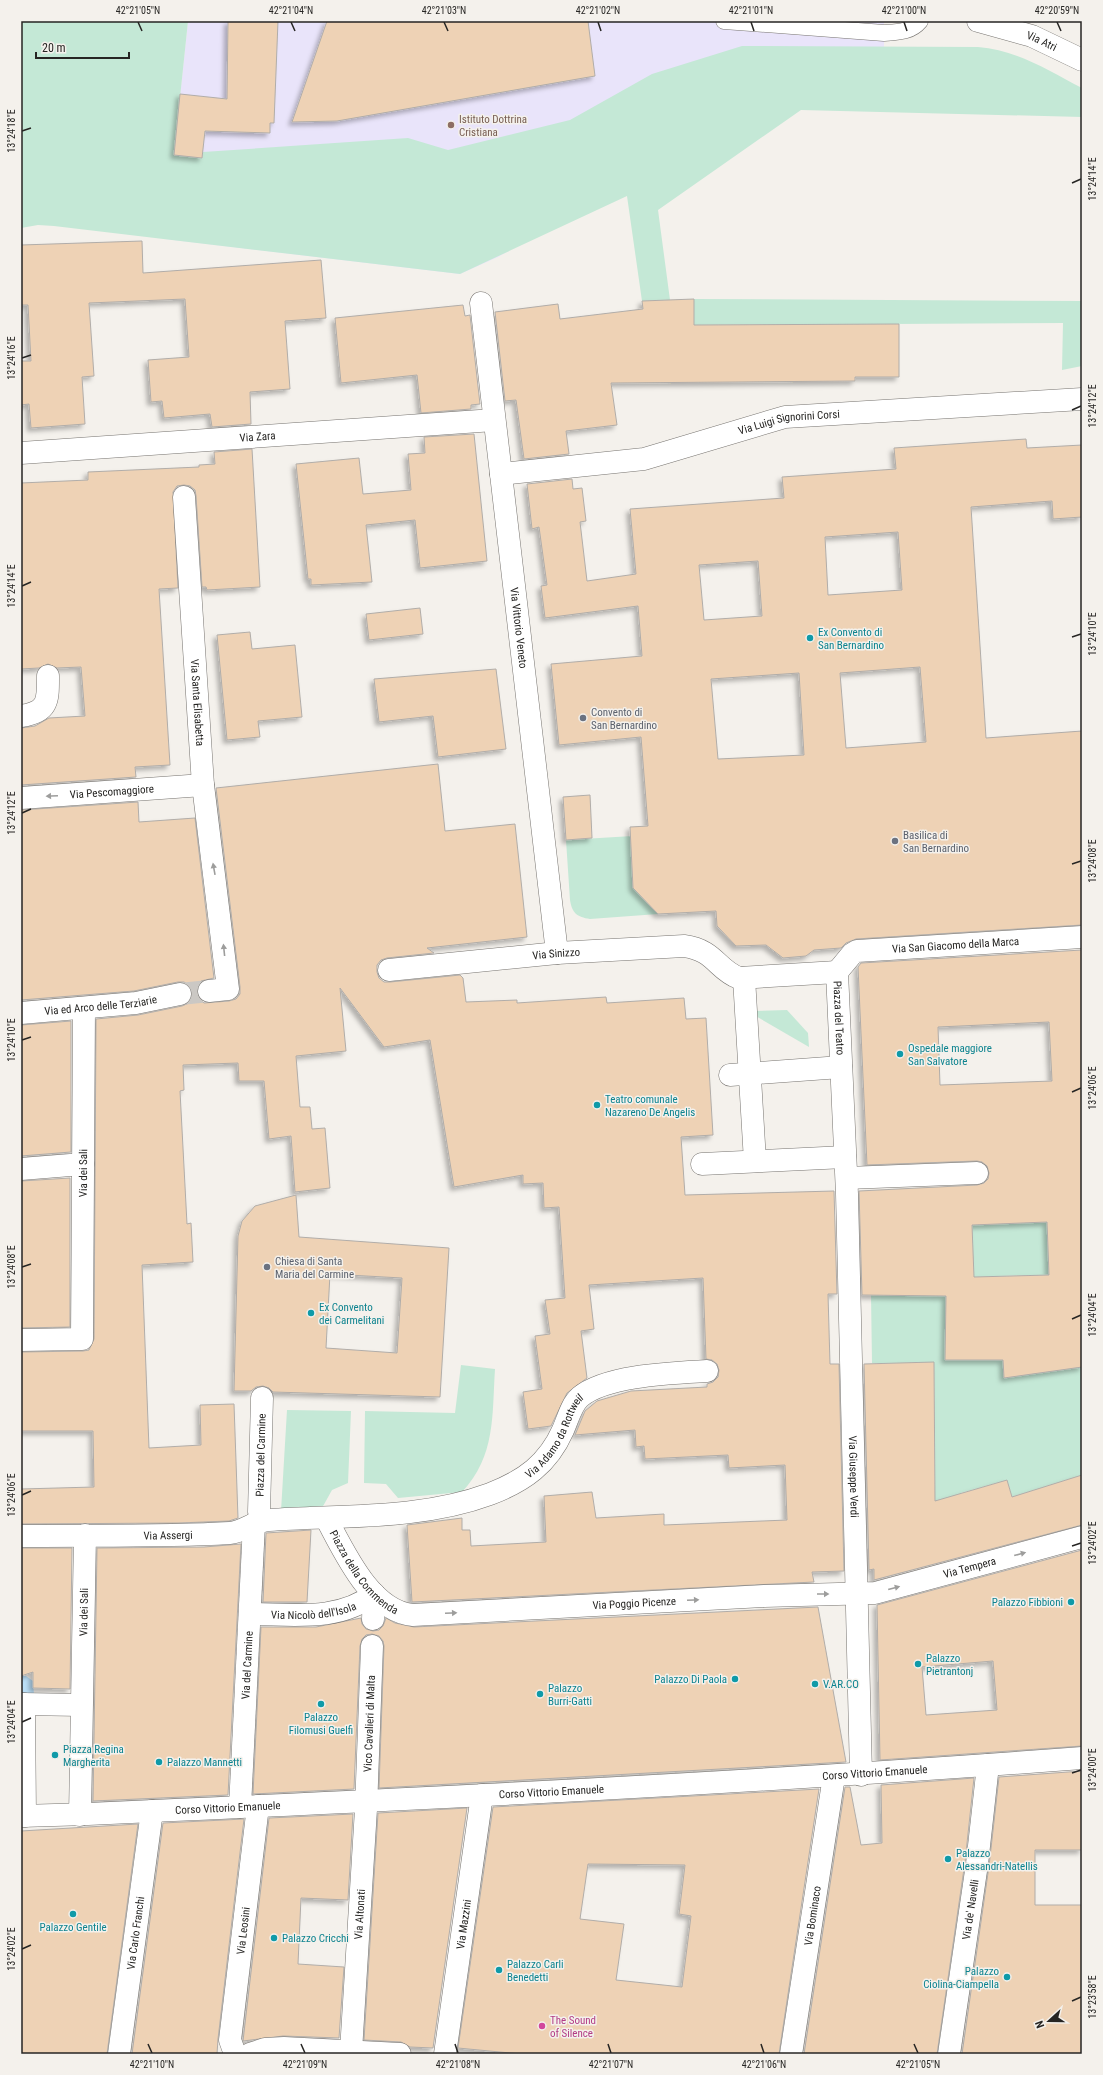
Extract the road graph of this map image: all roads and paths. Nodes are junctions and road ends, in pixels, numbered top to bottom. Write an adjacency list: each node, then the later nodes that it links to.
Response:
1 (724, 21): 2 (lane)
2 (920, 21)
3 (978, 21): 4 (street, Via Atri)
4 (1082, 60)
5 (481, 303): 7 (street, Via Vittorio Veneto)
6 (1082, 400): 9 (street, Via Luigi Signorini Corsi)
7 (494, 420): 8 (street, Via Zara); 9 (street, Via Vittorio Veneto)
8 (21, 453)
9 (501, 474): 16 (street, Via Vittorio Veneto)
10 (184, 497): 13 (street, Via Santa Elisabetta)
11 (48, 676): 12 (street)
12 (21, 716)
13 (203, 785): 14 (street, Via Pescomaggiore, one-way to 14); 21 (street, Via Santa Elisabetta, one-way to 13)
14 (21, 798)
15 (1082, 937): 19 (street, Via San Giacomo della Marca)
16 (557, 953): 17 (street, Via Sinizzo); 18 (street, Via Sinizzo)
17 (719, 963): 20 (street, Piazza del Teatro)
18 (389, 970)
19 (837, 972): 20 (street, Piazza del Teatro); 25 (street, Piazza del Teatro)
20 (744, 978): 26 (street)
21 (219, 990)
22 (180, 994): 23 (street, Via ed Arco delle Terziarie)
23 (84, 1008): 24 (street, Via ed Arco delle Terziarie); 29 (street, Via dei Sali)
24 (21, 1013)
25 (841, 1067): 26 (street); 27 (street, Piazza del Teatro)
26 (740, 1074): 28 (street)
27 (845, 1157): 28 (street); 33 (street, Piazza del Teatro)
28 (756, 1161): 30 (street)
29 (83, 1164): 31 (street); 34 (street, Via dei Sali)
30 (702, 1164)
31 (21, 1169)
32 (977, 1173): 33 (street)
33 (846, 1178): 44 (street, Via Giuseppe Verdi)
34 (21, 1340)
35 (707, 1371): 37 (street, Via Adamo da Rottweil)
36 (262, 1398): 38 (street, Piazza del Carmine)
37 (406, 1512): 39 (street, Piazza della Commenda)
38 (257, 1518): 39 (street, Via Assergi); 40 (street, Via Assergi); 45 (street, Via del Carmine)
39 (319, 1518): 43 (street, Piazza della Commenda)
40 (84, 1535): 41 (street, Via Assergi); 49 (street, Via dei Sali)
41 (21, 1536)
42 (1082, 1537): 44 (street, Via Tempera, one-way to 42)
43 (374, 1594): 45 (street, Via Nicolò dell'Isola); 46 (street, Piazza della Commenda); 47 (street)
44 (856, 1594): 46 (street, Via Poggio Picenze, one-way to 44); 53 (street, Via Giuseppe Verdi)
45 (250, 1614): 57 (street, Via del Carmine)
46 (412, 1615)
47 (373, 1620)
48 (372, 1646): 56 (street, Vico Cavalieri di Malta)
49 (81, 1697): 50 (street); 59 (street)
50 (22, 1704): 60 (street)
51 (1082, 1758): 52 (street, Corso Vittorio Emanuele)
52 (988, 1765): 53 (street, Corso Vittorio Emanuele); 68 (street, Via de' Navelli)
53 (861, 1774): 54 (street, Corso Vittorio Emanuele)
54 (834, 1776): 55 (street, Corso Vittorio Emanuele); 67 (street, Via Bominaco)
55 (482, 1796): 56 (street, Corso Vittorio Emanuele); 66 (street, Via Mazzini)
56 (366, 1801): 57 (street, Corso Vittorio Emanuele); 61 (street, Via Altonati)
57 (249, 1807): 58 (street, Corso Vittorio Emanuele); 63 (street, Via Leosini)
58 (152, 1811): 59 (street, Corso Vittorio Emanuele); 62 (street, Via Carlo Franchi)
59 (80, 1815): 60 (street, Corso Vittorio Emanuele)
60 (23, 1816)
61 (352, 2051): 64 (street); 65 (street)
62 (119, 2054)
63 (235, 2054)
64 (250, 2054)
65 (400, 2054)
66 (445, 2054)
67 (791, 2054)
68 (949, 2054)

